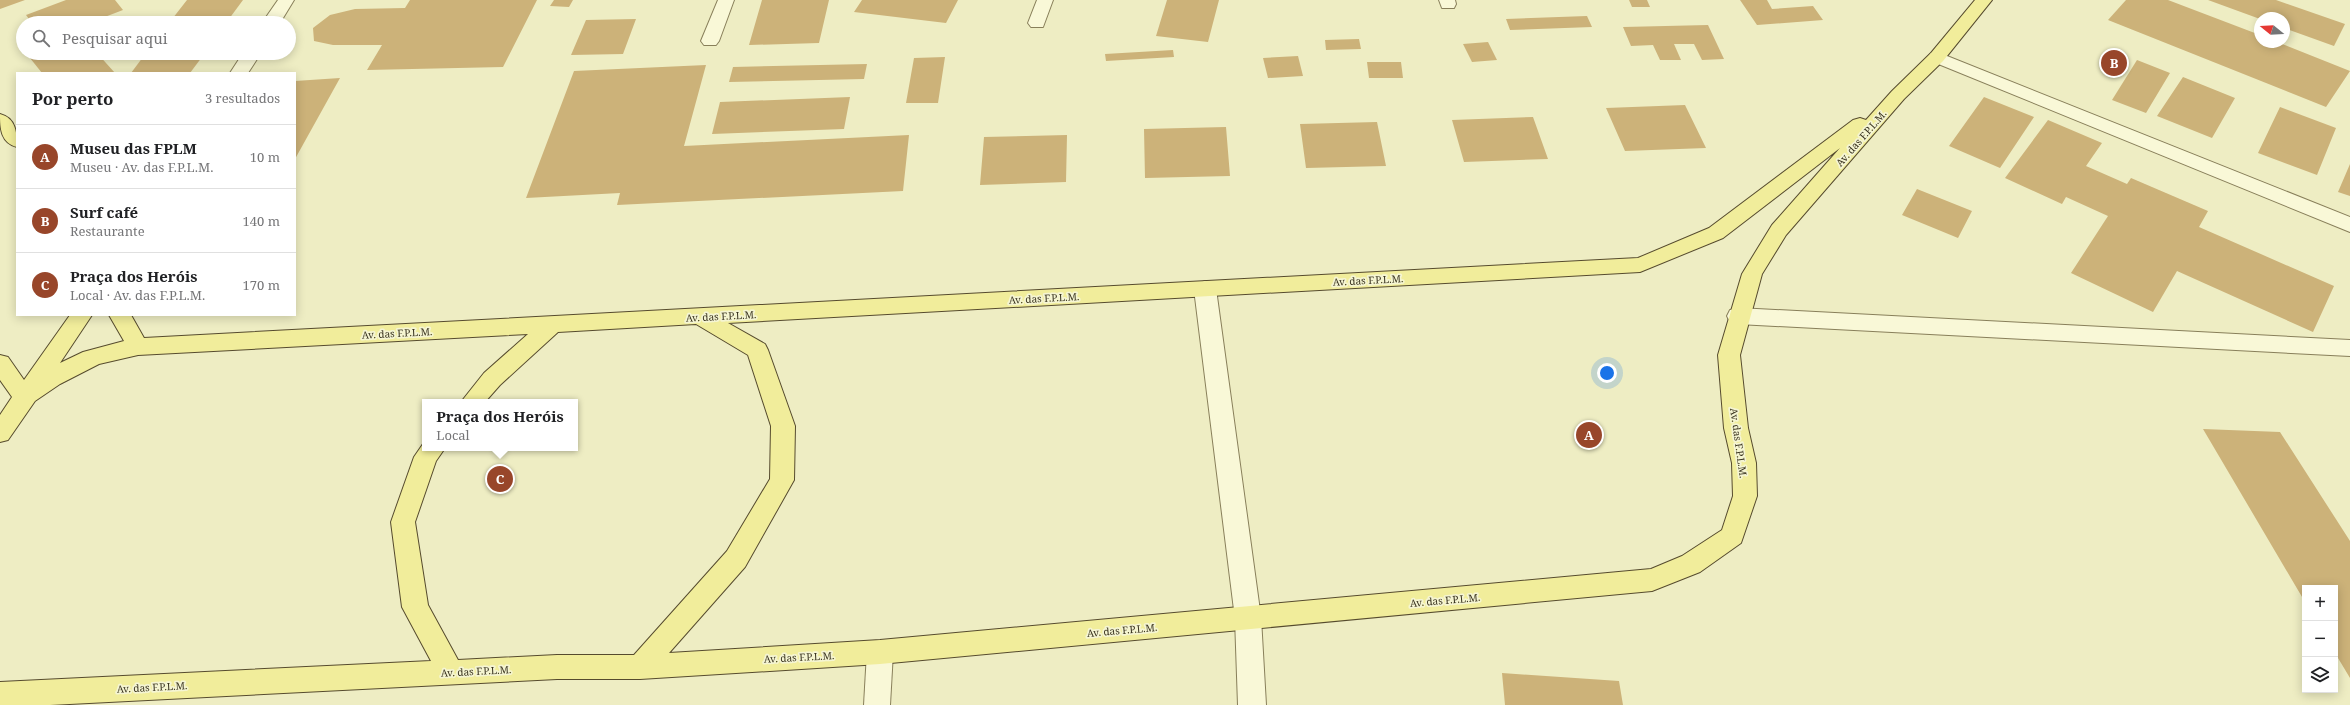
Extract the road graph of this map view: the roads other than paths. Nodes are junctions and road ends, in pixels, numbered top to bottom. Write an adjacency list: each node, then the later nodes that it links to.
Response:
1 (286, 0): 5 (street)
2 (726, 0): 7 (street)
3 (1045, 0): 6 (street)
4 (1984, 0): 8 (main road, Av. das F.P.L.M.)
5 (276, 16)
6 (1037, 23)
7 (710, 41)
8 (1937, 57): 11 (main road, Av. das F.P.L.M.); 14 (street)
9 (247, 60): 10 (street)
10 (240, 72)
11 (1898, 95): 15 (main road, Av. das F.P.L.M.); 18 (main road, Av. das F.P.L.M.)
12 (0, 120): 13 (main road)
13 (16, 140)
14 (2350, 225)
15 (1206, 289): 19 (main road, Av. das F.P.L.M.); 28 (street)
16 (80, 316): 24 (main road)
17 (121, 316): 21 (main road)
18 (1738, 316): 22 (street); 28 (main road, Av. das F.P.L.M.)
19 (700, 317): 20 (main road, Av. das F.P.L.M.); 30 (main road)
20 (552, 325): 21 (main road, Av. das F.P.L.M.); 25 (main road)
21 (138, 348): 24 (main road, Av. das F.P.L.M.)
22 (2350, 348)
23 (0, 363): 24 (main road)
24 (24, 396): 26 (main road)
25 (475, 399)
26 (0, 433)
27 (431, 451): 31 (main road)
28 (1248, 618): 29 (main road, Av. das F.P.L.M.); 34 (street)
29 (880, 652): 30 (main road, Av. das F.P.L.M.); 33 (lane)
30 (640, 666): 31 (main road, Av. das F.P.L.M.)
31 (451, 672): 32 (main road, Av. das F.P.L.M.)
32 (0, 696)
33 (876, 705)
34 (1252, 705)

